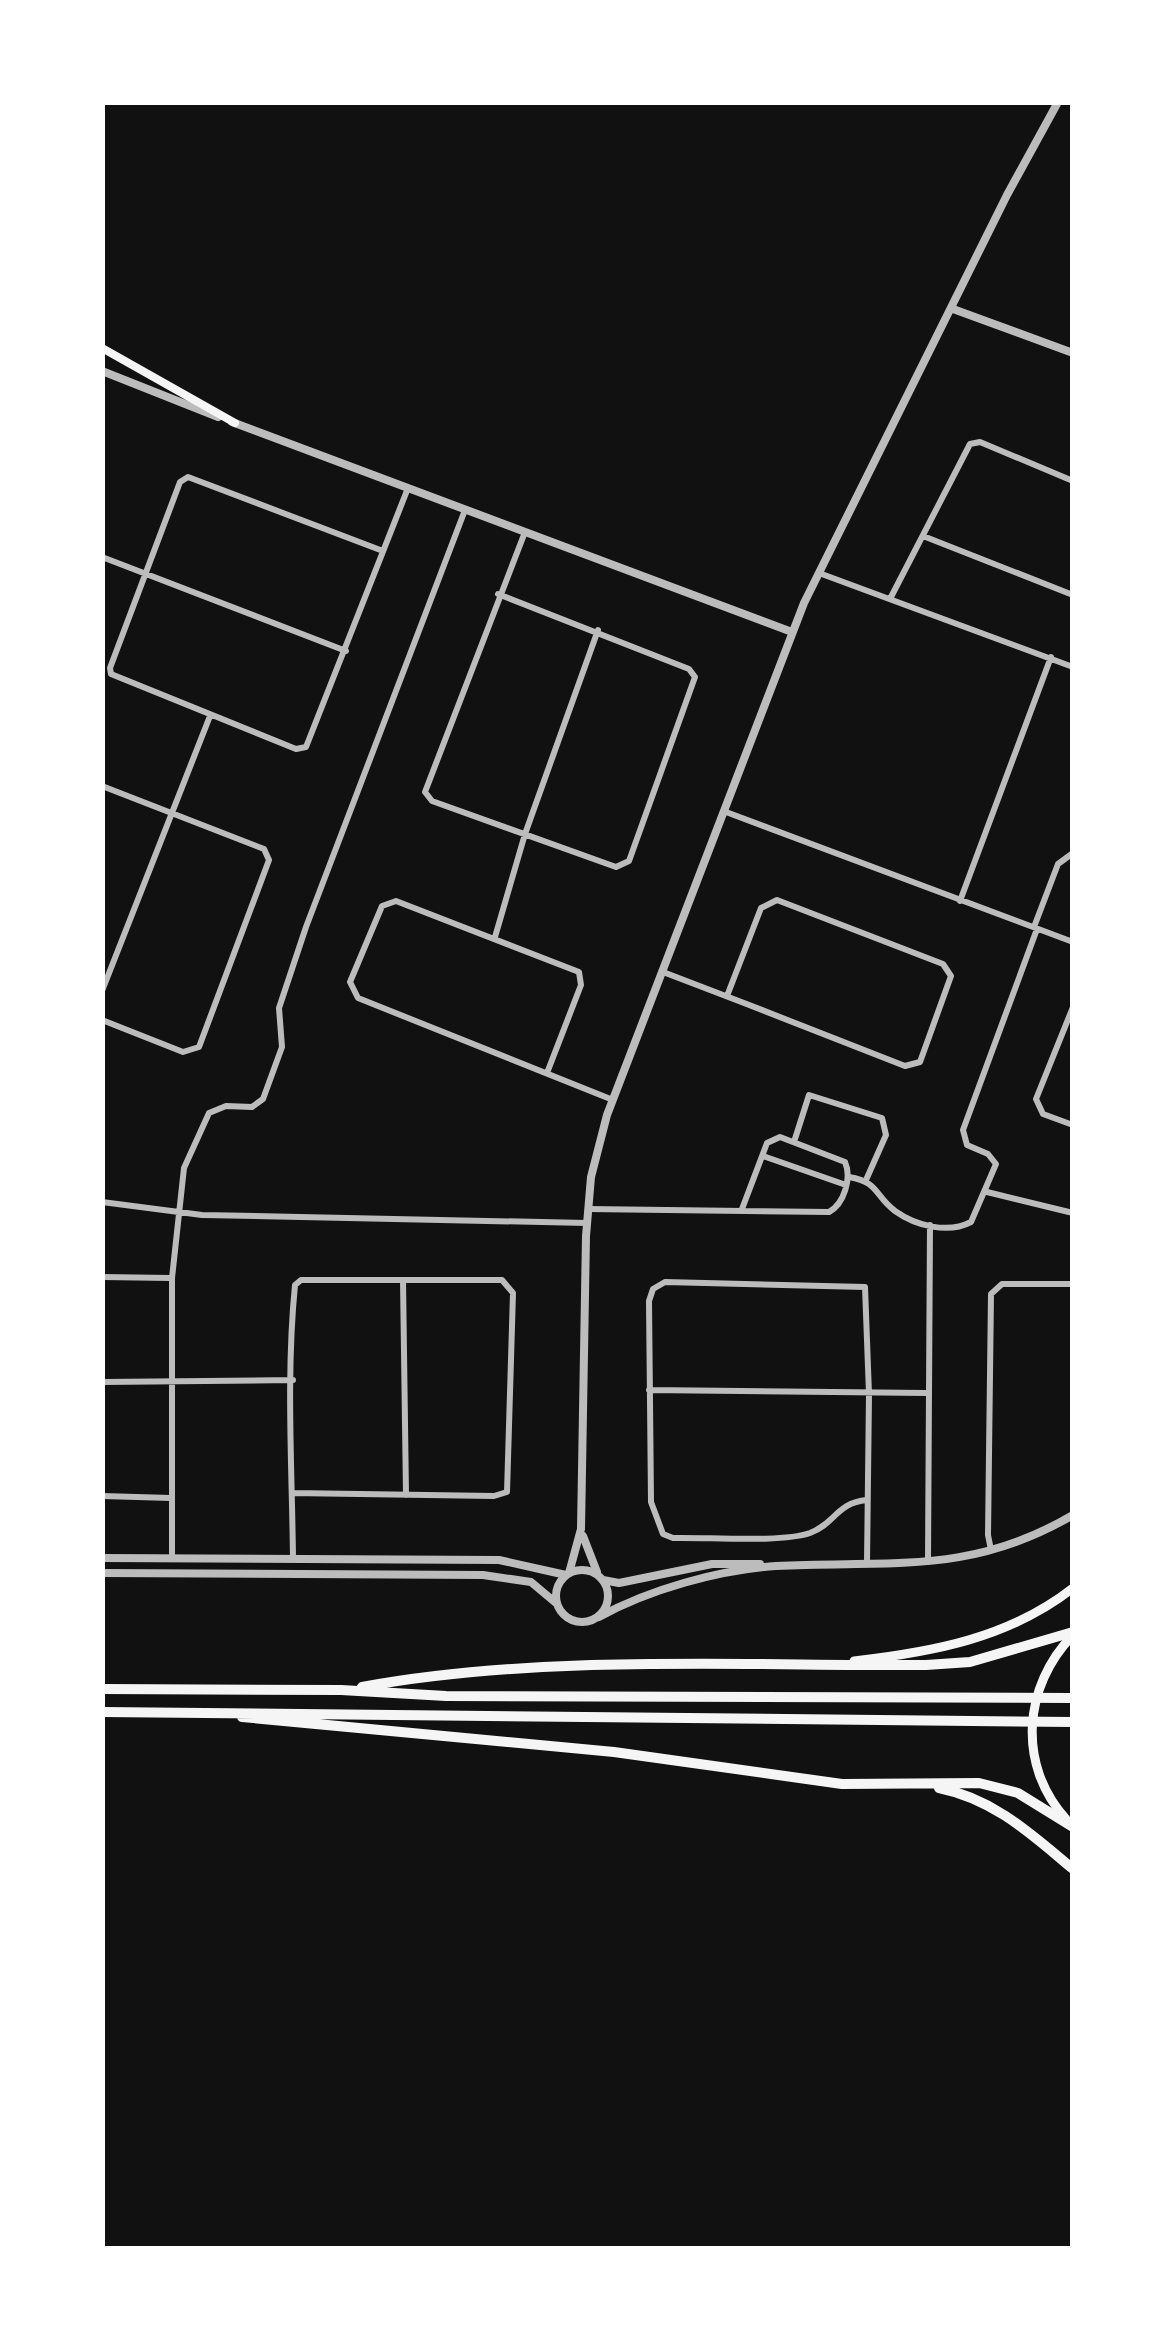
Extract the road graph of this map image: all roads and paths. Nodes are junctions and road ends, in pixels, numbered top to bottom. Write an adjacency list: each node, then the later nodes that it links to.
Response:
1 (1058, 102): 4 (street)
2 (1073, 267): 3 (street)
3 (1073, 276)
4 (953, 309): 6 (street); 16 (street)
5 (102, 348): 8 (main road)
6 (1073, 353)
7 (103, 376): 8 (street)
8 (235, 423): 10 (street)
9 (1073, 481): 13 (street)
10 (408, 488): 11 (street); 14 (street)
11 (465, 510): 12 (street); 52 (street)
12 (525, 532): 18 (street); 22 (street)
13 (923, 536): 19 (street); 20 (street)
14 (383, 551): 17 (street); 23 (street)
15 (102, 557): 17 (street)
16 (819, 573): 20 (street); 22 (street)
17 (146, 574): 23 (street); 26 (street)
18 (498, 594): 21 (street); 30 (street)
19 (1073, 595)
20 (890, 599): 24 (street)
21 (598, 630): 30 (street); 30 (street)
22 (792, 632): 28 (street)
23 (346, 651): 26 (street)
24 (1051, 657): 25 (street); 32 (street)
25 (1073, 667)
26 (210, 716): 29 (street)
27 (102, 786): 29 (street)
28 (726, 812): 32 (street); 36 (street)
29 (172, 813): 37 (street); 40 (street)
30 (525, 834): 34 (street)
31 (1073, 853): 33 (street)
32 (959, 902): 33 (street)
33 (1035, 929): 35 (street); 48 (street)
34 (495, 937): 41 (street); 41 (street)
35 (1073, 942)
36 (663, 972): 38 (street); 42 (street)
37 (102, 991)
38 (727, 997): 38 (street)
39 (1072, 1010): 43 (street)
40 (102, 1020)
41 (547, 1072): 42 (street)
42 (613, 1100): 51 (street)
43 (1073, 1126)
44 (794, 1142): 45 (street); 46 (street); 47 (street)
45 (763, 1156): 47 (street); 50 (street)
46 (866, 1180): 47 (street); 55 (street)
47 (847, 1181): 50 (street)
48 (986, 1192): 53 (street); 55 (street)
49 (102, 1202): 52 (street)
50 (742, 1209): 51 (street)
51 (588, 1210): 54 (street)
52 (179, 1213): 54 (street); 57 (street)
53 (1073, 1213)
54 (587, 1223): 72 (street)
55 (929, 1225): 64 (street)
56 (102, 1277): 57 (street)
57 (172, 1278): 62 (street)
58 (403, 1280): 60 (street); 67 (street); 67 (street)
59 (1073, 1285): 73 (street)
60 (292, 1380): 62 (street); 66 (street)
61 (102, 1382): 62 (street)
62 (171, 1382): 69 (street)
63 (649, 1390): 65 (street); 65 (street); 70 (street)
64 (926, 1393): 65 (street); 77 (street)
65 (869, 1394): 70 (street)
66 (292, 1493): 67 (street); 76 (street)
67 (406, 1495)
68 (102, 1496): 69 (street)
69 (171, 1498): 75 (street)
70 (867, 1500): 79 (street)
71 (1073, 1515): 73 (street)
72 (581, 1529): 81 (street); 82 (street)
73 (991, 1550): 77 (street)
74 (102, 1558): 75 (street)
75 (172, 1558): 76 (street)
76 (293, 1559): 81 (street)
77 (928, 1562): 79 (street)
78 (779, 1566): 79 (street); 82 (street); 85 (street)
79 (867, 1567)
80 (102, 1573): 84 (street)
81 (567, 1574): 82 (street); 84 (street)
82 (602, 1579): 85 (street)
83 (1073, 1588): 87 (highway)
84 (556, 1603): 85 (street)
85 (599, 1617)
86 (1073, 1634): 87 (highway); 95 (highway)
87 (817, 1664): 89 (highway)
88 (102, 1689): 89 (highway)
89 (341, 1690): 90 (highway)
90 (1073, 1698)
91 (203, 1711): 92 (highway); 93 (highway); 94 (highway)
92 (102, 1712)
93 (1073, 1723)
94 (918, 1785): 95 (highway); 96 (highway)
95 (1073, 1827)
96 (1073, 1870)

